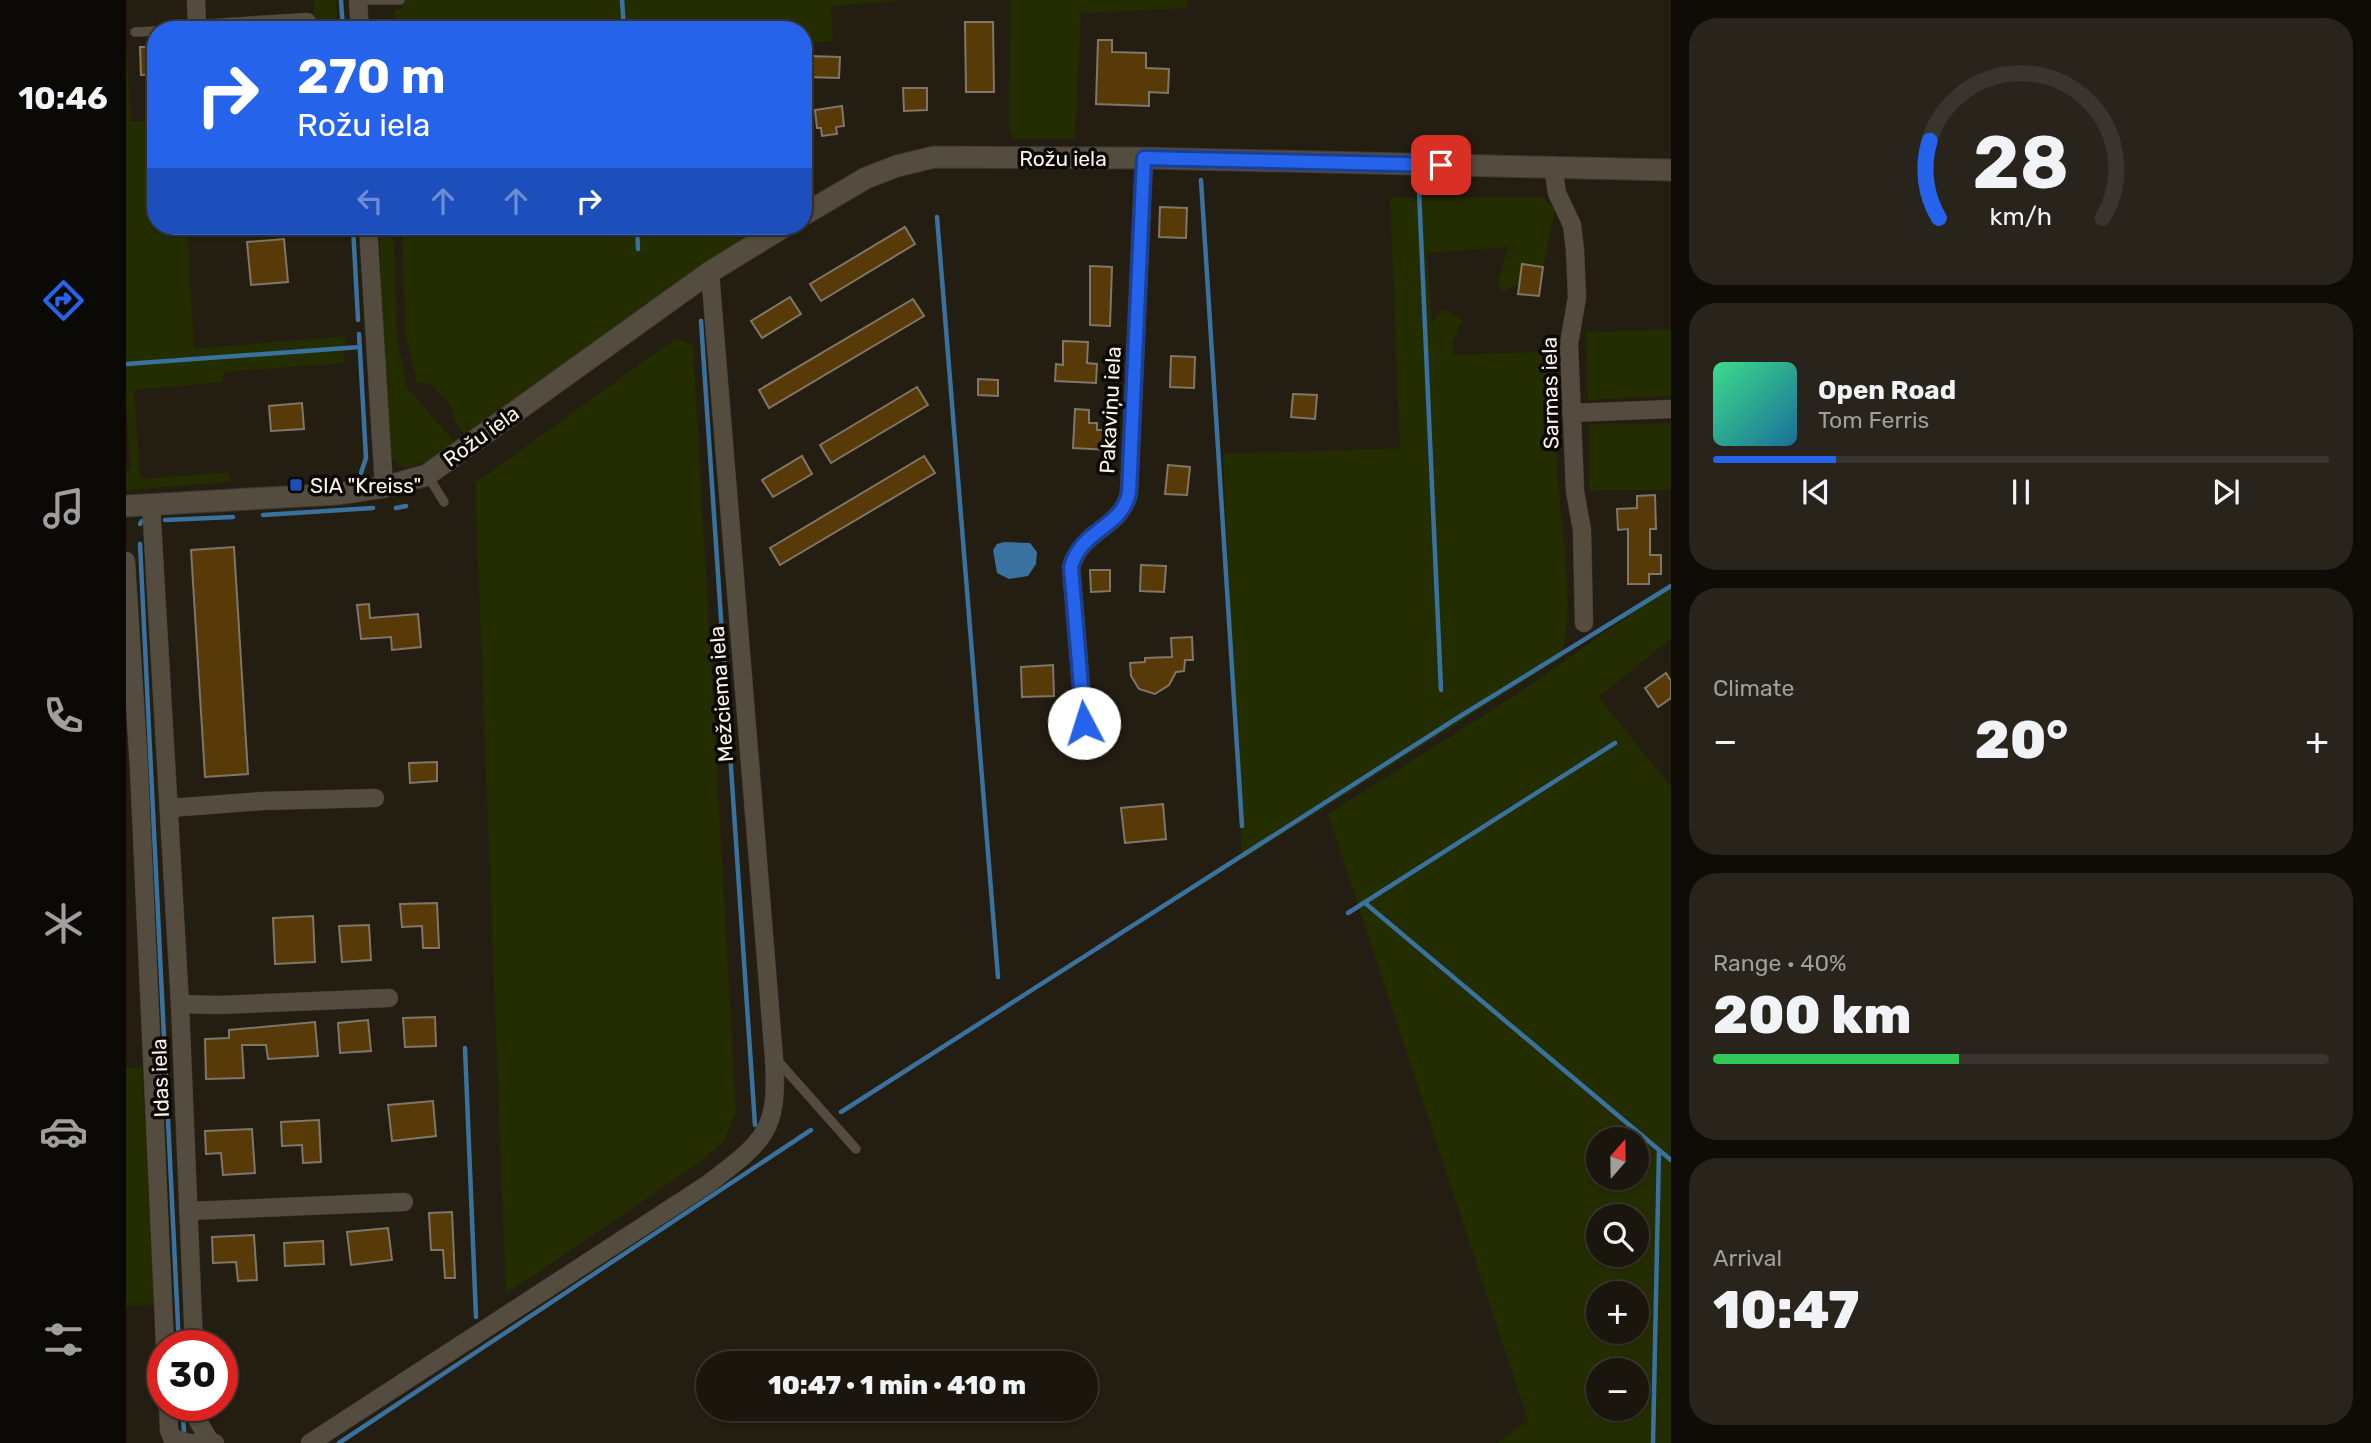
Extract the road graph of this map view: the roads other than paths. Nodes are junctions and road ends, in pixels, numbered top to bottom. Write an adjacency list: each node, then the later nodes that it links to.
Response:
1 (196, 0): 5 (street)
2 (358, 0): 6 (street)
3 (364, 0): 4 (lane)
4 (400, 0)
5 (197, 21)
6 (359, 21)
7 (147, 31): 8 (lane)
8 (135, 32)
9 (1144, 158): 10 (street, Rožu iela); 12 (street, Rožu iela); 25 (street, Pakaviņu iela)
10 (1553, 167): 11 (street, Rožu iela); 17 (street, Sarmas iela)
11 (1671, 170)
12 (812, 210)
13 (369, 235): 19 (street)
14 (770, 235): 15 (street, Rožu iela)
15 (710, 272): 18 (street, Rožu iela); 30 (street, Mežciema iela)
16 (1671, 409): 17 (street)
17 (1571, 413): 24 (street, Sarmas iela)
18 (427, 475): 19 (street, Rožu iela); 20 (lane)
19 (384, 487): 21 (street, Rožu iela)
20 (443, 502)
21 (151, 504): 22 (street, Rožu iela); 27 (street, Idas iela)
22 (126, 506)
23 (126, 561): 34 (street)
24 (1584, 623)
25 (1084, 723)
26 (375, 798): 27 (street)
27 (170, 808): 29 (street, Idas iela)
28 (388, 998): 29 (street)
29 (180, 1004): 33 (street, Idas iela)
30 (774, 1058): 31 (lane); 39 (street, Mežciema iela)
31 (856, 1149)
32 (404, 1202): 33 (street)
33 (188, 1211): 35 (street, Idas iela)
34 (165, 1330)
35 (193, 1330)
36 (169, 1421): 38 (street)
37 (198, 1421): 38 (street)
38 (213, 1443)
39 (310, 1443)

